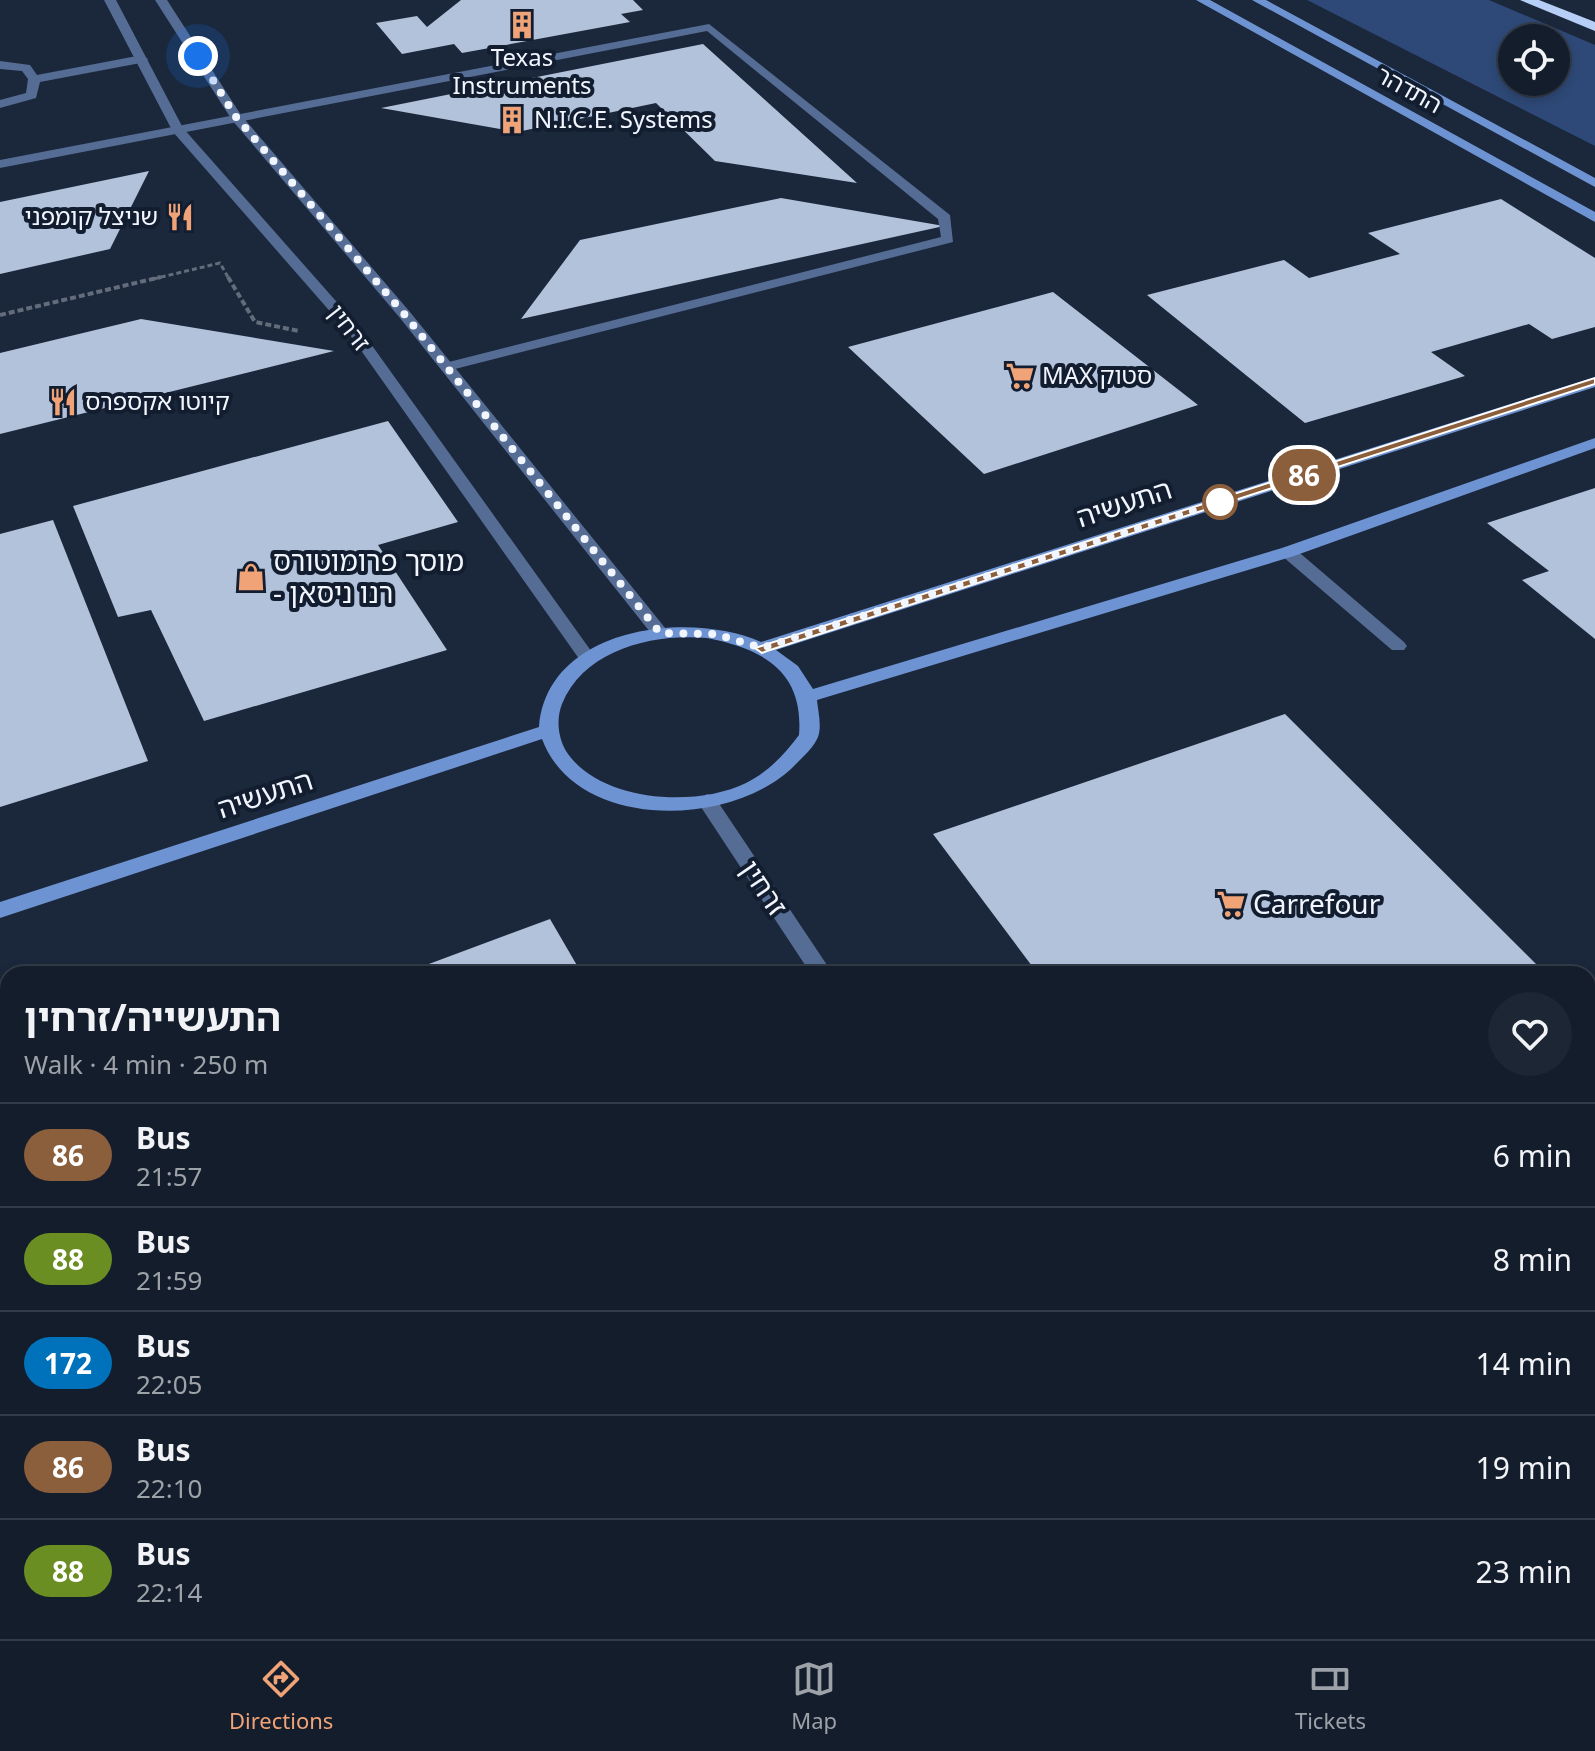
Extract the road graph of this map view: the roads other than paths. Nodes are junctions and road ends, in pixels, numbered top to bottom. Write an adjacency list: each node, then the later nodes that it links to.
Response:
1 (110, 0): 7 (street, זרחין)
2 (161, 0): 11 (street, זרחין)
3 (1202, 0): 15 (street, התדהר)
4 (1258, 0): 14 (street, התדהר)
5 (1527, 0): 6 (highway)
6 (1595, 27)
7 (142, 59): 9 (street); 12 (street, זרחין)
8 (0, 65): 9 (street)
9 (34, 79): 10 (street)
10 (0, 104)
11 (236, 117): 12 (street); 16 (street, זרחין); 16 (street)
12 (177, 129): 13 (street); 23 (street, זרחין)
13 (0, 164)
14 (1595, 183)
15 (1595, 218)
16 (446, 367): 20 (street, זרחין)
17 (1595, 382): 22 (street, התעשיה)
18 (1595, 443): 19 (street)
19 (1288, 552): 21 (street); 24 (street)
20 (660, 633): 22 (street); 23 (street)
21 (1398, 646)
22 (762, 648): 24 (street)
23 (588, 659): 25 (street)
24 (810, 696): 26 (street)
25 (547, 731): 26 (street); 27 (street, התעשיה)
26 (707, 801): 28 (street, זרחין)
27 (0, 910)
28 (817, 966)

